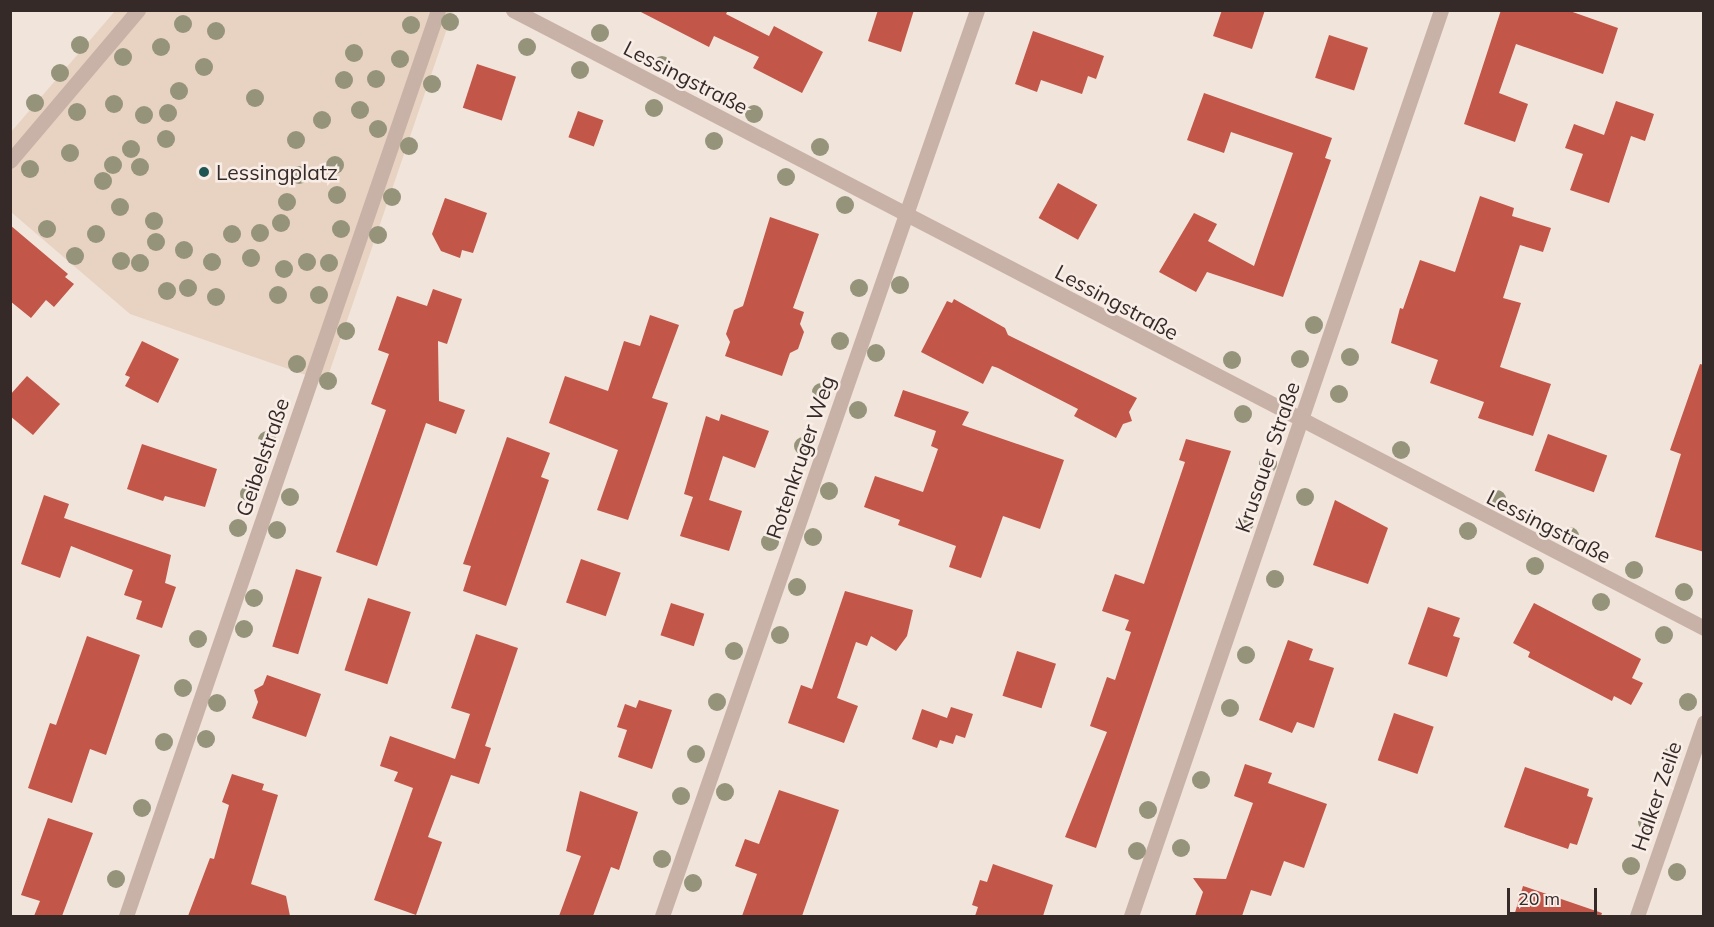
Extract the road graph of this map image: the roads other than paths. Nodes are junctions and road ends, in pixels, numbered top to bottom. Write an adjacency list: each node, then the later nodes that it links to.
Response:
1 (138, 10): 6 (street)
2 (438, 10): 11 (street, Geibelstraße)
3 (513, 10): 7 (street, Lessingstraße)
4 (977, 10): 7 (street, Rotenkruger Weg)
5 (1442, 10): 8 (street, Krusauer Straße)
6 (10, 162)
7 (907, 215): 8 (street, Lessingstraße); 12 (street, Rotenkruger Weg)
8 (1302, 423): 9 (street, Lessingstraße); 13 (street, Krusauer Straße)
9 (1704, 628)
10 (1704, 722): 14 (street, Halker Zeile)
11 (126, 916)
12 (662, 916)
13 (1131, 916)
14 (1637, 916)

